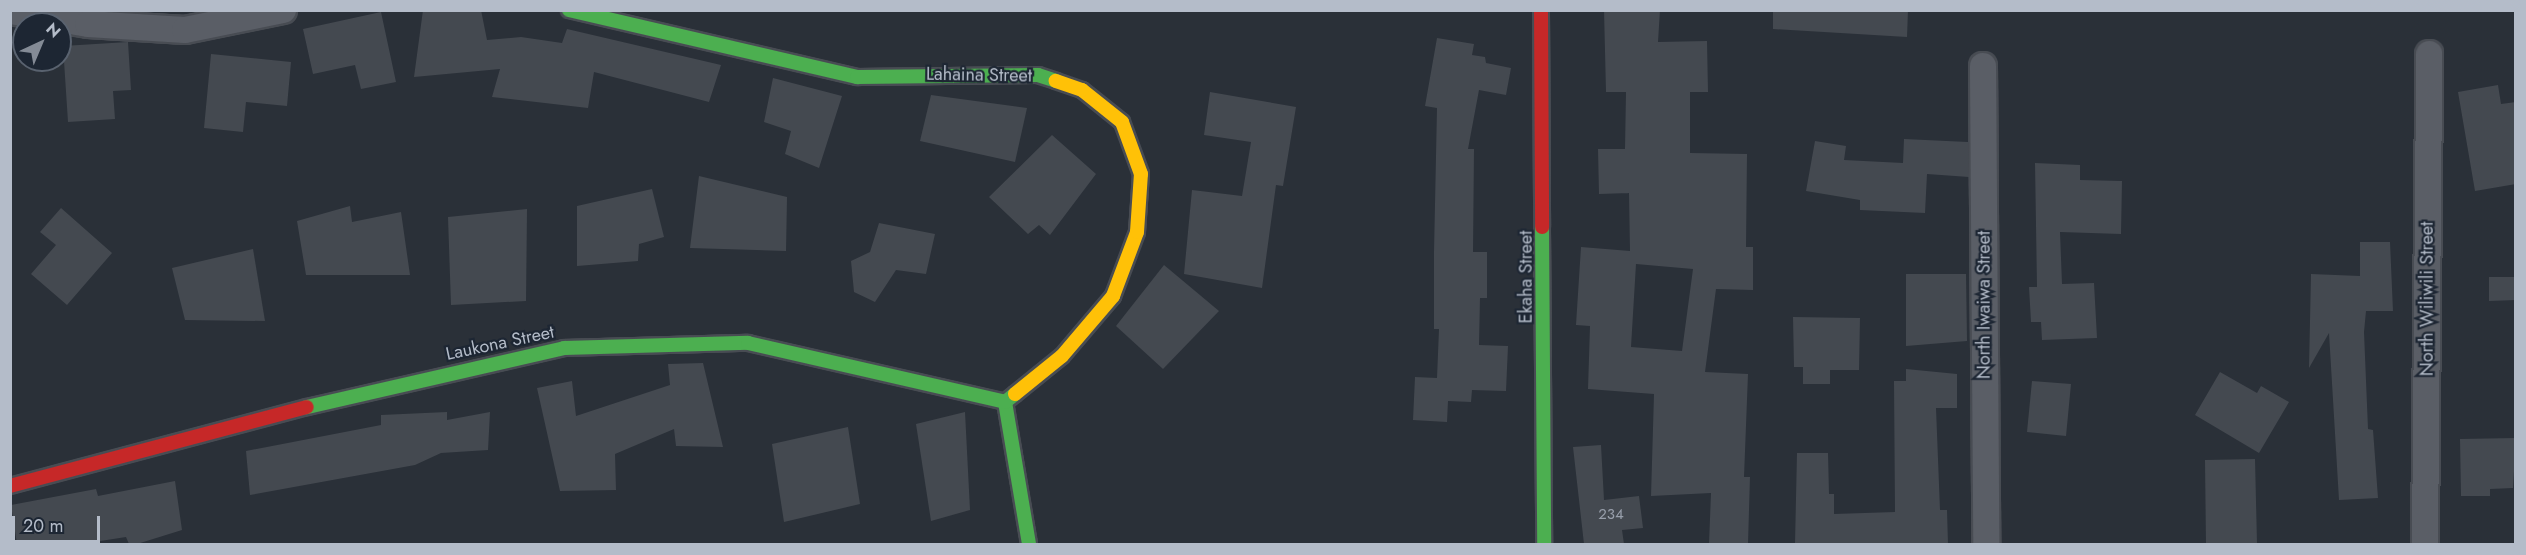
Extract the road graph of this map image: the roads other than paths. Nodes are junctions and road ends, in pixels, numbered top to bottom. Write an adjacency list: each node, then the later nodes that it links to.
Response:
1 (283, 10): 4 (street)
2 (568, 10): 7 (street, Lahaina Street)
3 (1540, 10): 10 (street, Ekaha Street)
4 (10, 11)
5 (2429, 54): 12 (street, North Wiliwili Street)
6 (1983, 66): 11 (street, North Iwaiwa Street)
7 (1005, 402): 8 (street, Laukona Street); 9 (street)
8 (10, 486)
9 (1029, 544)
10 (1544, 544)
11 (1986, 544)
12 (2426, 544)

